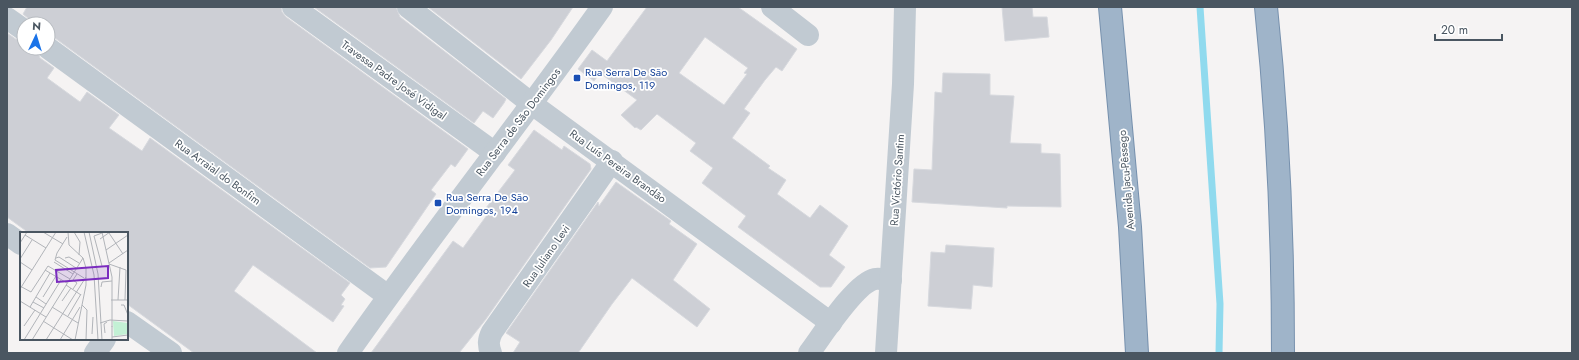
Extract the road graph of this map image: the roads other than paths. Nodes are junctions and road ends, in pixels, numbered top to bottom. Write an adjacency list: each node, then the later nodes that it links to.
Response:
1 (293, 7): 13 (street, Travessa Padre José Vidigal)
2 (408, 7): 12 (street, Rua Luís Pereira Brandão)
3 (602, 7): 12 (street, Rua Serra de São Domingos)
4 (772, 7): 10 (street)
5 (905, 7): 17 (street, Rua Victório Santim)
6 (1110, 7): 28 (highway, Avenida Jacu-Pêssego)
7 (1266, 7): 29 (highway)
8 (7, 18): 9 (street)
9 (16, 24)
10 (808, 35)
11 (56, 54): 18 (street, Rua Arraial do Bonfim)
12 (532, 104): 13 (street, Rua Serra de São Domingos); 14 (street, Rua Luís Pereira Brandão)
13 (495, 153): 18 (street, Rua Serra de São Domingos)
14 (612, 161): 20 (street, Rua Luís Pereira Brandão); 25 (street, Rua Juliano Levi)
15 (7, 234): 16 (street)
16 (20, 243)
17 (891, 280): 20 (street); 27 (street, Rua Victório Santim)
18 (388, 296): 24 (street, Rua Serra de São Domingos)
19 (128, 323): 23 (street)
20 (831, 323): 26 (street)
21 (104, 340): 22 (street)
22 (95, 353)
23 (171, 353)
24 (348, 353)
25 (491, 353)
26 (809, 353)
27 (886, 353)
28 (1137, 353)
29 (1283, 353)

